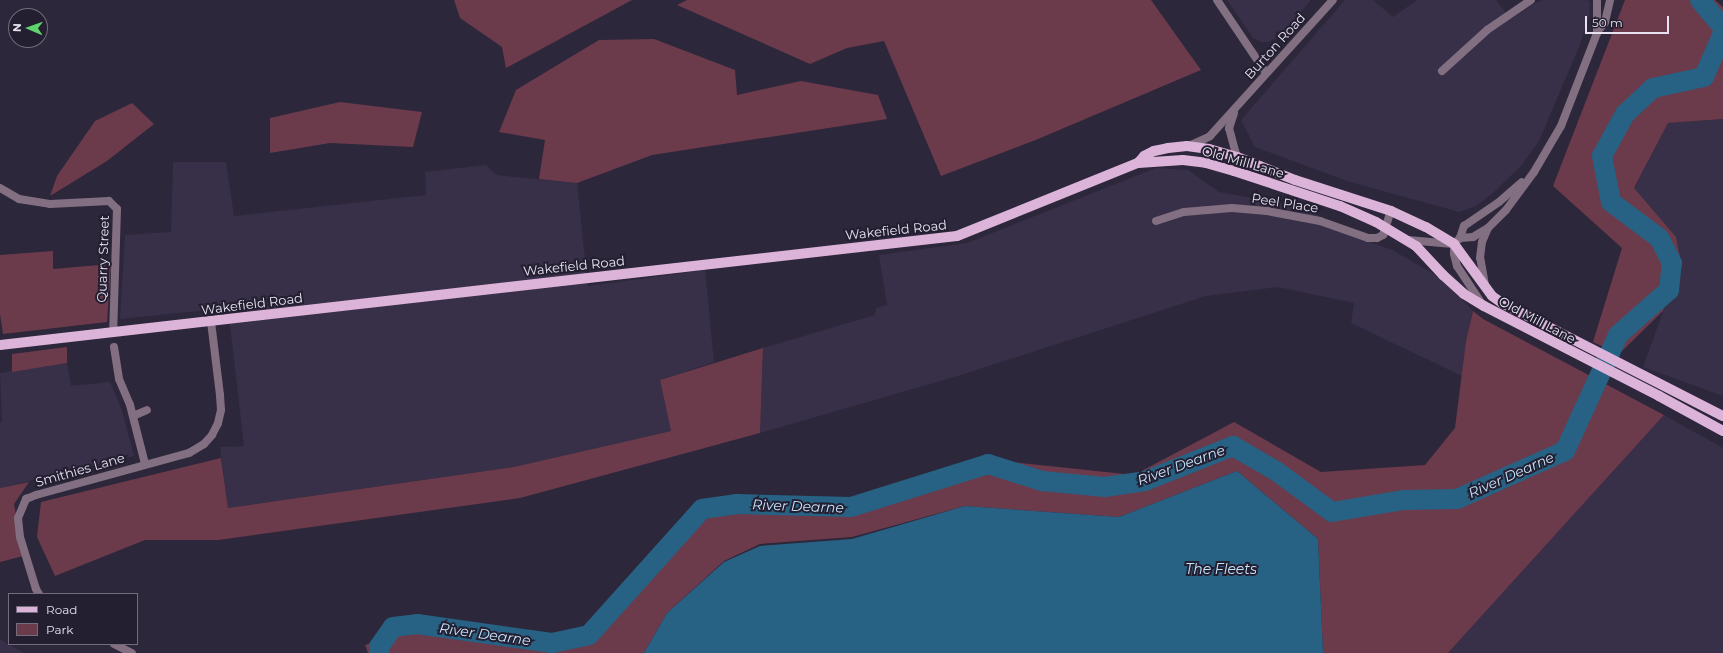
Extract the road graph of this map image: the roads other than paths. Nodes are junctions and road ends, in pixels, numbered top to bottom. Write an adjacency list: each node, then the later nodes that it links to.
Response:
1 (1217, 0): 8 (street)
2 (1333, 0): 8 (street, Burton Road)
3 (1531, 0): 7 (street)
4 (1597, 0): 6 (street)
5 (1610, 0): 6 (street)
6 (1597, 33): 13 (street)
7 (1442, 71)
8 (1266, 73): 9 (street, Burton Road)
9 (1236, 109): 10 (street, Burton Road); 11 (street, Burton Road)
10 (1188, 146): 11 (main road, Old Mill Lane); 12 (main road, Old Mill Lane)
11 (1237, 157): 15 (main road, Old Mill Lane)
12 (1138, 163): 17 (main road, Old Mill Lane); 23 (main road, Wakefield Road)
13 (1534, 172): 18 (street); 20 (street)
14 (0, 188): 24 (street, Quarry Street)
15 (1391, 211): 17 (street); 20 (main road, Old Mill Lane)
16 (1156, 221): 17 (street, Peel Place)
17 (1386, 227): 19 (main road, Old Mill Lane)
18 (1488, 228): 20 (street); 21 (street)
19 (1408, 240): 20 (street); 22 (main road, Old Mill Lane)
20 (1457, 241): 21 (main road, Old Mill Lane); 22 (street)
21 (1486, 287): 29 (main road, Old Mill Lane)
22 (1484, 306): 30 (main road, Old Mill Lane)
23 (211, 322): 24 (main road, Wakefield Road); 31 (street, Smithies Lane)
24 (113, 333): 25 (main road, Wakefield Road)
25 (0, 345)
26 (114, 347): 28 (street, Smithies Lane)
27 (147, 410): 28 (street)
28 (133, 416): 31 (street, Smithies Lane)
29 (1723, 416)
30 (1723, 431)
31 (145, 464): 32 (street, Smithies Lane)
32 (38, 593)
33 (116, 645): 34 (street)
34 (132, 653)

